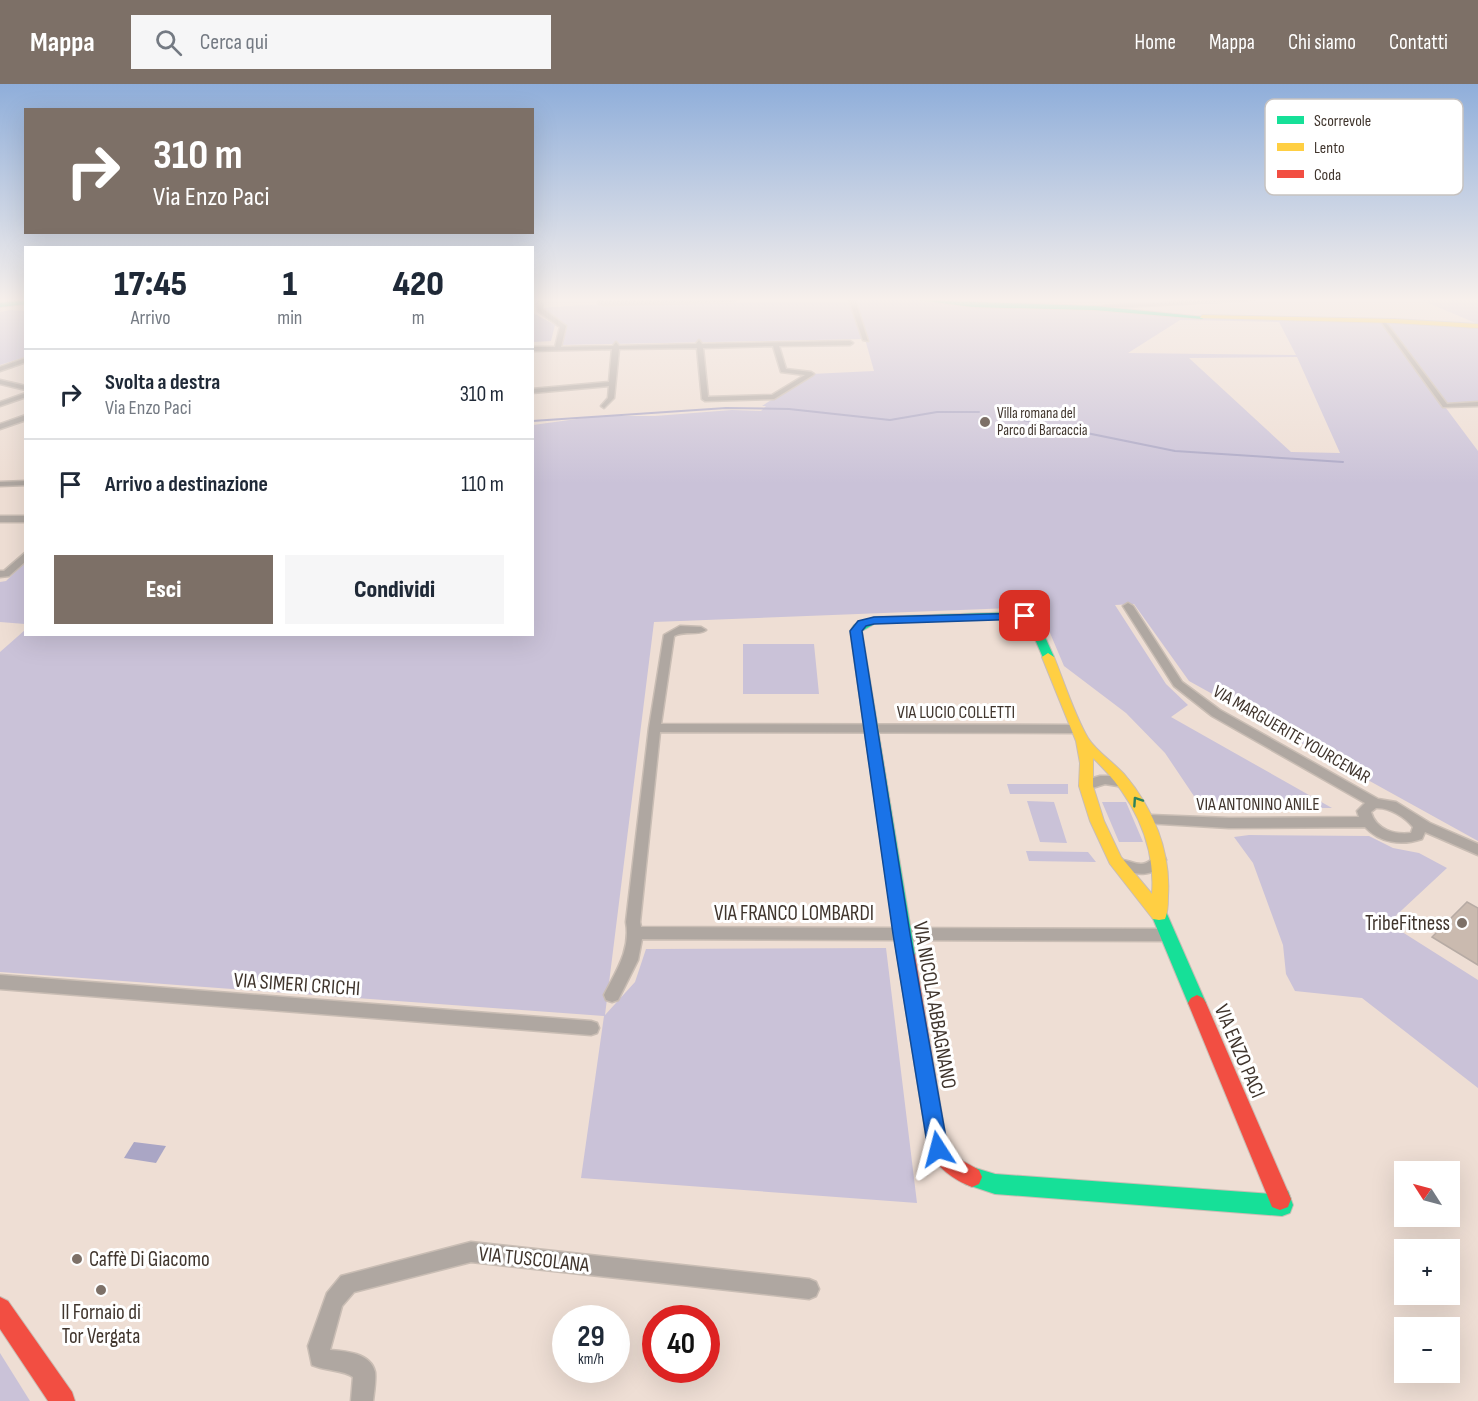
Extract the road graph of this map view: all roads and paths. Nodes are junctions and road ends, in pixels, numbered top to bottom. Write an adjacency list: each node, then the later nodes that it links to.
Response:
1 (22, 361): 6 (street)
2 (615, 361): 10 (street)
3 (701, 361): 7 (street)
4 (781, 361): 7 (street)
5 (1412, 361): 15 (street)
6 (0, 369)
7 (811, 374): 8 (street)
8 (819, 375)
9 (0, 382): 11 (street)
10 (613, 384): 12 (street); 16 (street)
11 (24, 388)
12 (534, 391)
13 (24, 396): 14 (street)
14 (0, 404)
15 (1478, 404)
16 (604, 406)
17 (24, 418): 18 (street)
18 (0, 427)
19 (24, 483): 20 (street)
20 (0, 484)
21 (0, 519): 22 (street)
22 (24, 519)
23 (24, 557): 24 (street)
24 (0, 574)
25 (1128, 606): 33 (street, VIA MARGUERITE YOURCENAR)
26 (862, 624): 29 (street, VIA NICOLA ABBAGNANO); 30 (street, VIA ENZO PACI)
27 (701, 630): 28 (street)
28 (655, 728): 29 (street, VIA LUCIO COLLETTI); 41 (street)
29 (870, 730): 30 (street, VIA LUCIO COLLETTI); 42 (street, VIA NICOLA ABBAGNANO)
30 (1080, 735): 31 (street, VIA ENZO PACI); 32 (street, VIA ENZO PACI)
31 (1124, 783): 32 (street); 34 (street, VIA ENZO PACI, one-way to 31)
32 (1086, 786): 38 (street, VIA ENZO PACI)
33 (1377, 804): 35 (street); 36 (street)
34 (1150, 820): 35 (street, VIA ANTONINO ANILE); 39 (street, VIA ENZO PACI)
35 (1367, 822): 36 (street, VIA ANTONINO ANILE)
36 (1417, 822): 37 (street)
37 (1478, 850)
38 (1115, 860): 39 (street); 40 (street, VIA ENZO PACI)
39 (1160, 860): 40 (street, VIA ENZO PACI)
40 (1159, 914): 43 (street, VIA ENZO PACI)
41 (637, 933): 42 (street, VIA FRANCO LOMBARDI); 45 (street)
42 (902, 934): 43 (street, VIA FRANCO LOMBARDI); 47 (street, VIA NICOLA ABBAGNANO)
43 (1168, 935): 47 (street, VIA ENZO PACI)
44 (0, 982): 46 (street, VIA SIMERI CRICHI)
45 (612, 995)
46 (591, 1028)
47 (1282, 1205)
48 (809, 1289): 51 (street, VIA TUSCOLANA)
49 (0, 1309): 50 (street)
50 (63, 1401)
51 (363, 1401)

